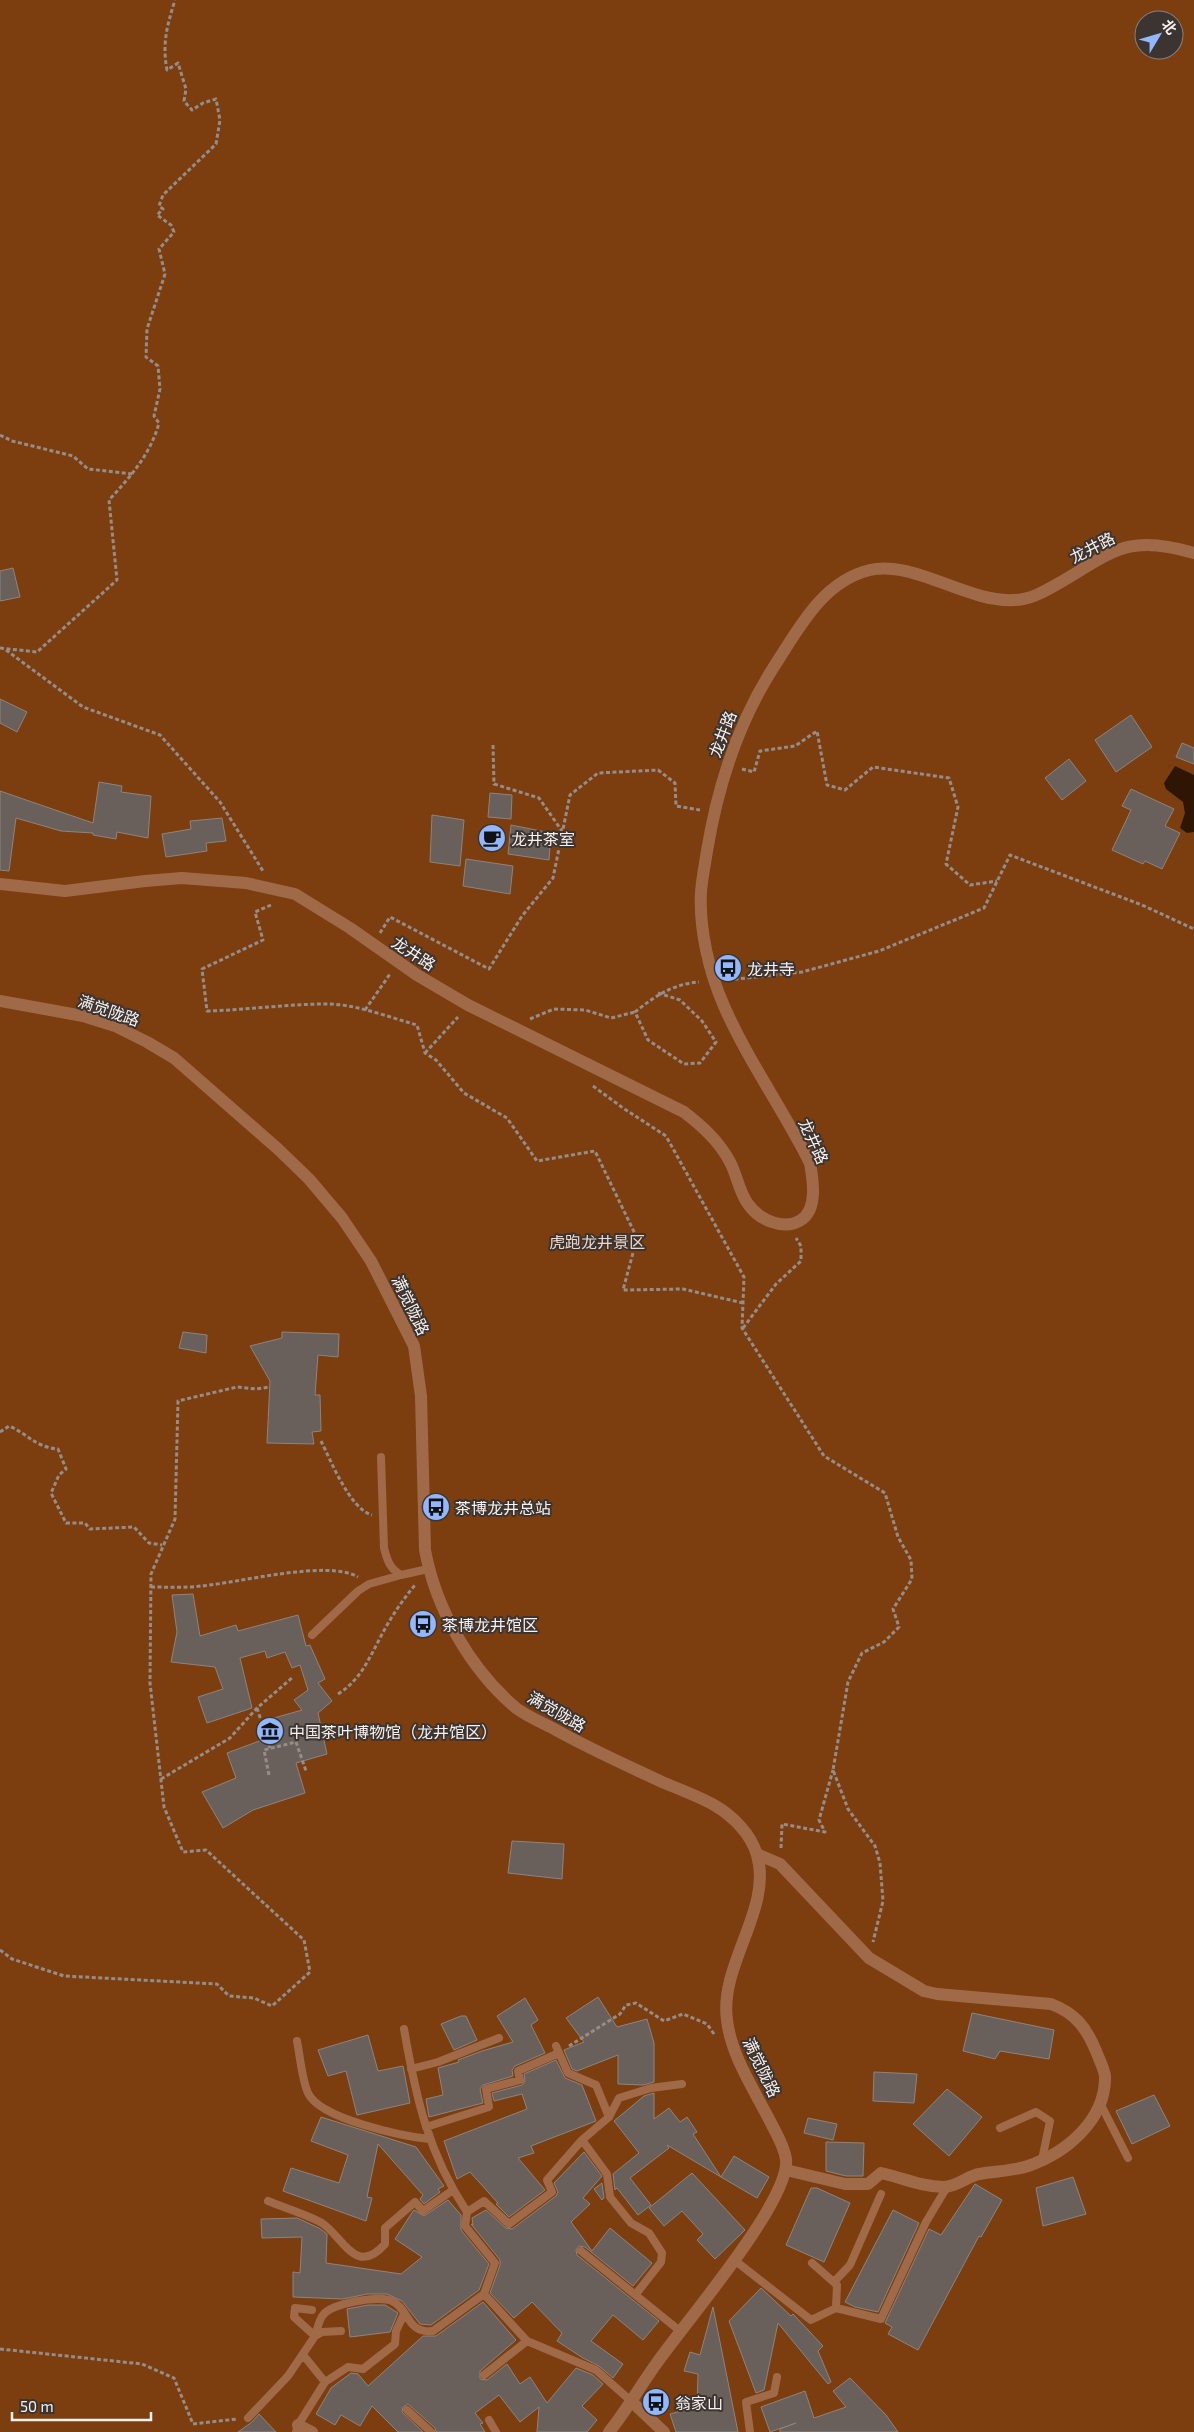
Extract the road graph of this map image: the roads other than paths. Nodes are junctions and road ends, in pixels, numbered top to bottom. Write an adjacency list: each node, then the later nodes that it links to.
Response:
1 (1194, 553): 2 (street, 龙井路)
2 (0, 884)
3 (0, 1001): 5 (street, 满觉陇路)
4 (381, 1457): 6 (lane)
5 (428, 1569): 6 (lane); 8 (street, 满觉陇路)
6 (401, 1575): 7 (lane)
7 (312, 1635)
8 (757, 1854): 14 (street); 22 (street, 满觉陇路)
9 (404, 2029): 12 (lane)
10 (499, 2038): 12 (lane)
11 (297, 2040): 18 (lane)
12 (411, 2069): 16 (lane)
13 (682, 2084): 15 (lane)
14 (1100, 2103): 20 (lane); 21 (street)
15 (609, 2117): 16 (lane); 19 (lane)
16 (426, 2127): 18 (lane)
17 (1000, 2128): 21 (lane)
18 (429, 2139): 24 (lane)
19 (582, 2140): 27 (lane); 33 (lane)
20 (1128, 2158)
21 (1042, 2160): 23 (street)
22 (786, 2170): 23 (street); 29 (street)
23 (947, 2187): 34 (lane)
24 (453, 2190): 26 (lane); 27 (lane)
25 (881, 2194): 31 (lane)
26 (268, 2201)
27 (468, 2212): 32 (lane)
28 (581, 2252): 33 (lane)
29 (733, 2259): 34 (lane); 38 (street)
30 (812, 2263): 31 (lane)
31 (834, 2282): 34 (lane)
32 (484, 2294): 36 (lane); 40 (lane)
33 (636, 2294): 38 (lane)
34 (836, 2308)
35 (312, 2310): 39 (lane)
36 (404, 2314): 39 (lane); 44 (lane)
37 (341, 2331): 39 (lane)
38 (680, 2331): 45 (street)
39 (315, 2336): 41 (lane)
40 (527, 2342): 42 (lane); 45 (lane)
41 (304, 2356): 44 (lane); 47 (lane)
42 (484, 2376)
43 (778, 2377): 55 (lane)
44 (324, 2382): 49 (lane)
45 (631, 2401): 53 (street); 54 (street)
46 (407, 2410): 51 (lane)
47 (248, 2418)
48 (489, 2420): 52 (lane)
49 (297, 2428): 50 (street)
50 (312, 2432)
51 (431, 2432)
52 (496, 2432)
53 (609, 2432)
54 (664, 2432)
55 (750, 2432)

